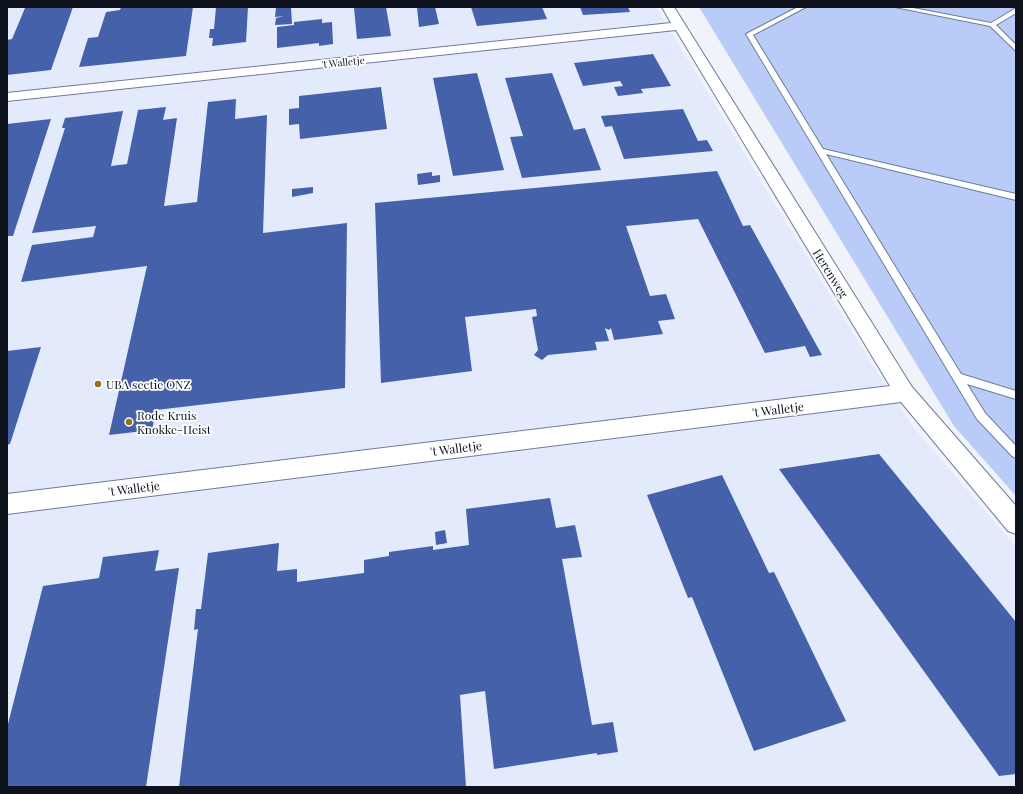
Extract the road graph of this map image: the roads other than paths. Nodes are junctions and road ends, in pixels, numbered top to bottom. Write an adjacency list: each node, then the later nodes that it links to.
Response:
1 (668, 7): 6 (street, Herenweg)
2 (803, 7): 9 (lane)
3 (898, 7): 5 (lane)
4 (1016, 10): 5 (lane)
5 (992, 25): 7 (lane)
6 (679, 26): 8 (street, 't Walletje); 12 (street, Herenweg)
7 (1016, 49)
8 (7, 97)
9 (818, 150): 10 (lane); 11 (lane)
10 (1016, 197)
11 (957, 377): 13 (lane); 14 (lane)
12 (905, 393): 15 (street, 't Walletje); 16 (street, Herenweg)
13 (1016, 395)
14 (1016, 453)
15 (7, 504)
16 (1016, 523)

